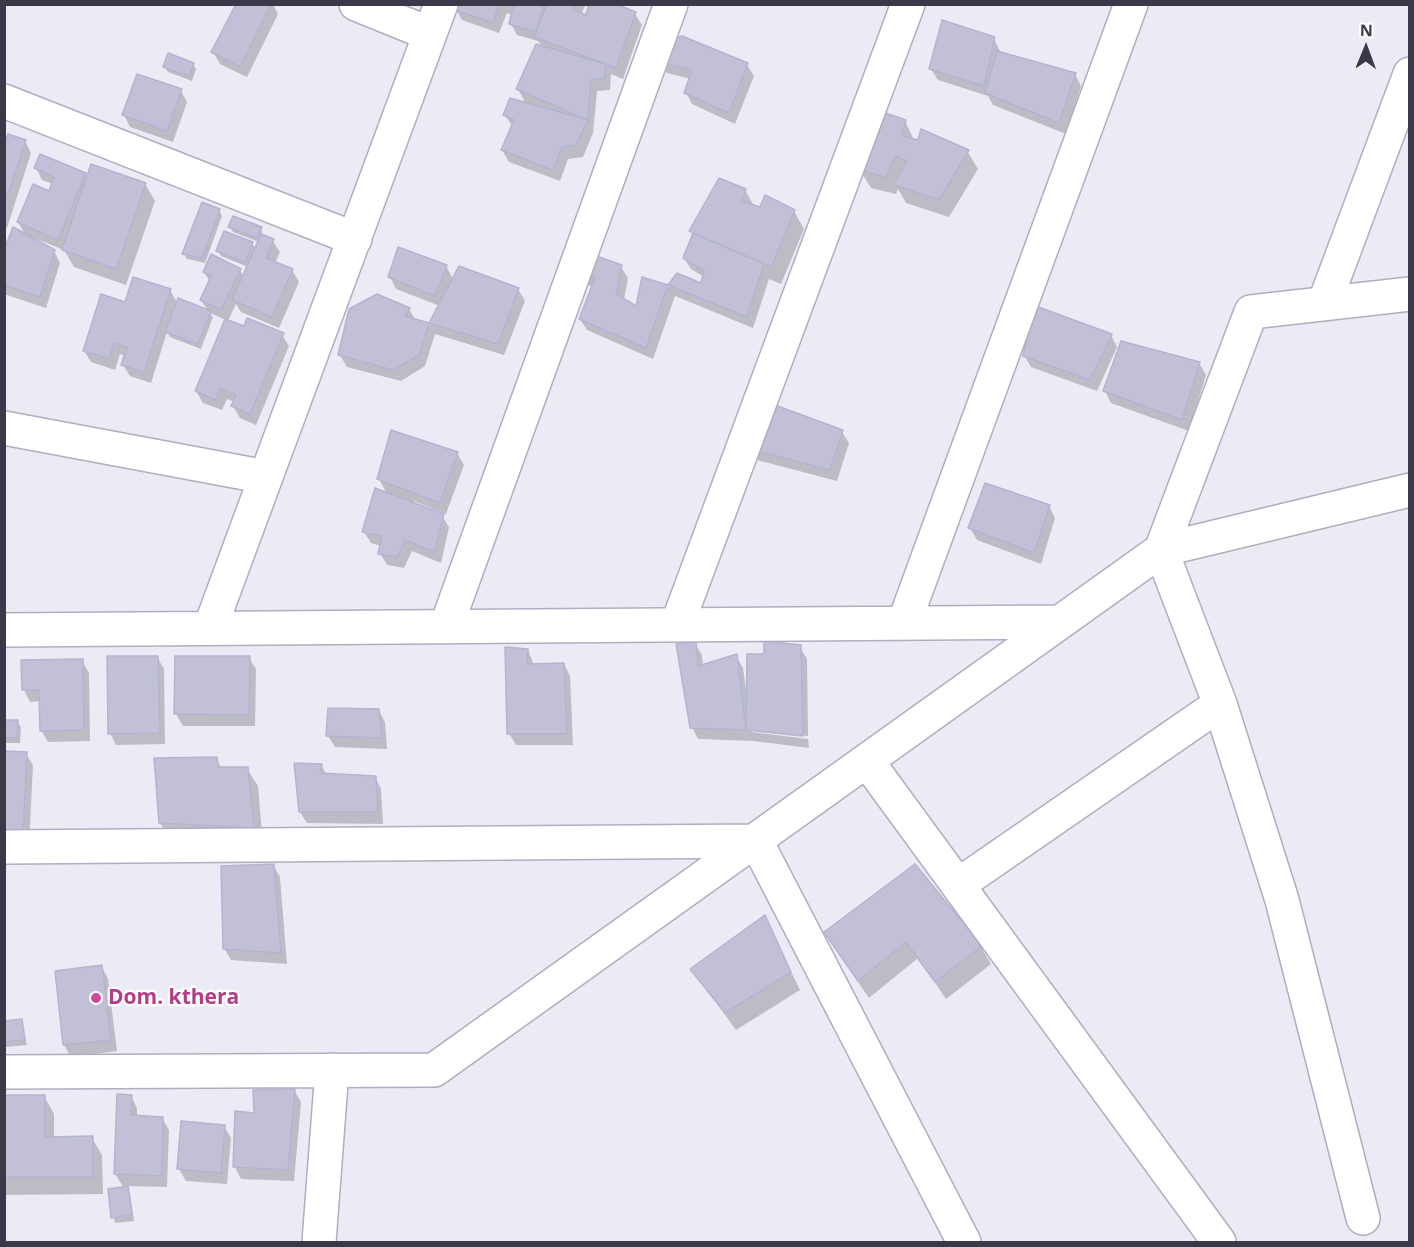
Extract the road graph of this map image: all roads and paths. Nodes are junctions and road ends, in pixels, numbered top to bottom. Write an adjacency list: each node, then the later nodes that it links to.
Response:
1 (356, 4): 5 (street)
2 (671, 4): 18 (street)
3 (908, 4): 17 (street)
4 (1131, 4): 16 (street)
5 (435, 19): 8 (street)
6 (1410, 74): 10 (street)
7 (4, 101): 8 (street)
8 (355, 239): 12 (street)
9 (1410, 294): 10 (street)
10 (1324, 304): 14 (street)
11 (4, 428): 12 (street)
12 (266, 477): 19 (street)
13 (1410, 490): 14 (street)
14 (1161, 550): 15 (street); 21 (street)
15 (1060, 622): 16 (street); 22 (street)
16 (904, 623): 17 (street)
17 (677, 625): 18 (street)
18 (446, 627): 19 (street)
19 (210, 628): 20 (street)
20 (4, 630)
21 (1220, 704): 25 (street); 28 (street)
22 (867, 761): 23 (street); 25 (street)
23 (756, 841): 24 (street); 26 (street); 30 (street)
24 (4, 847)
25 (958, 885): 31 (street)
26 (332, 1070): 27 (street); 29 (street)
27 (4, 1072)
28 (1363, 1218)
29 (319, 1242)
30 (964, 1242)
31 (1219, 1242)

